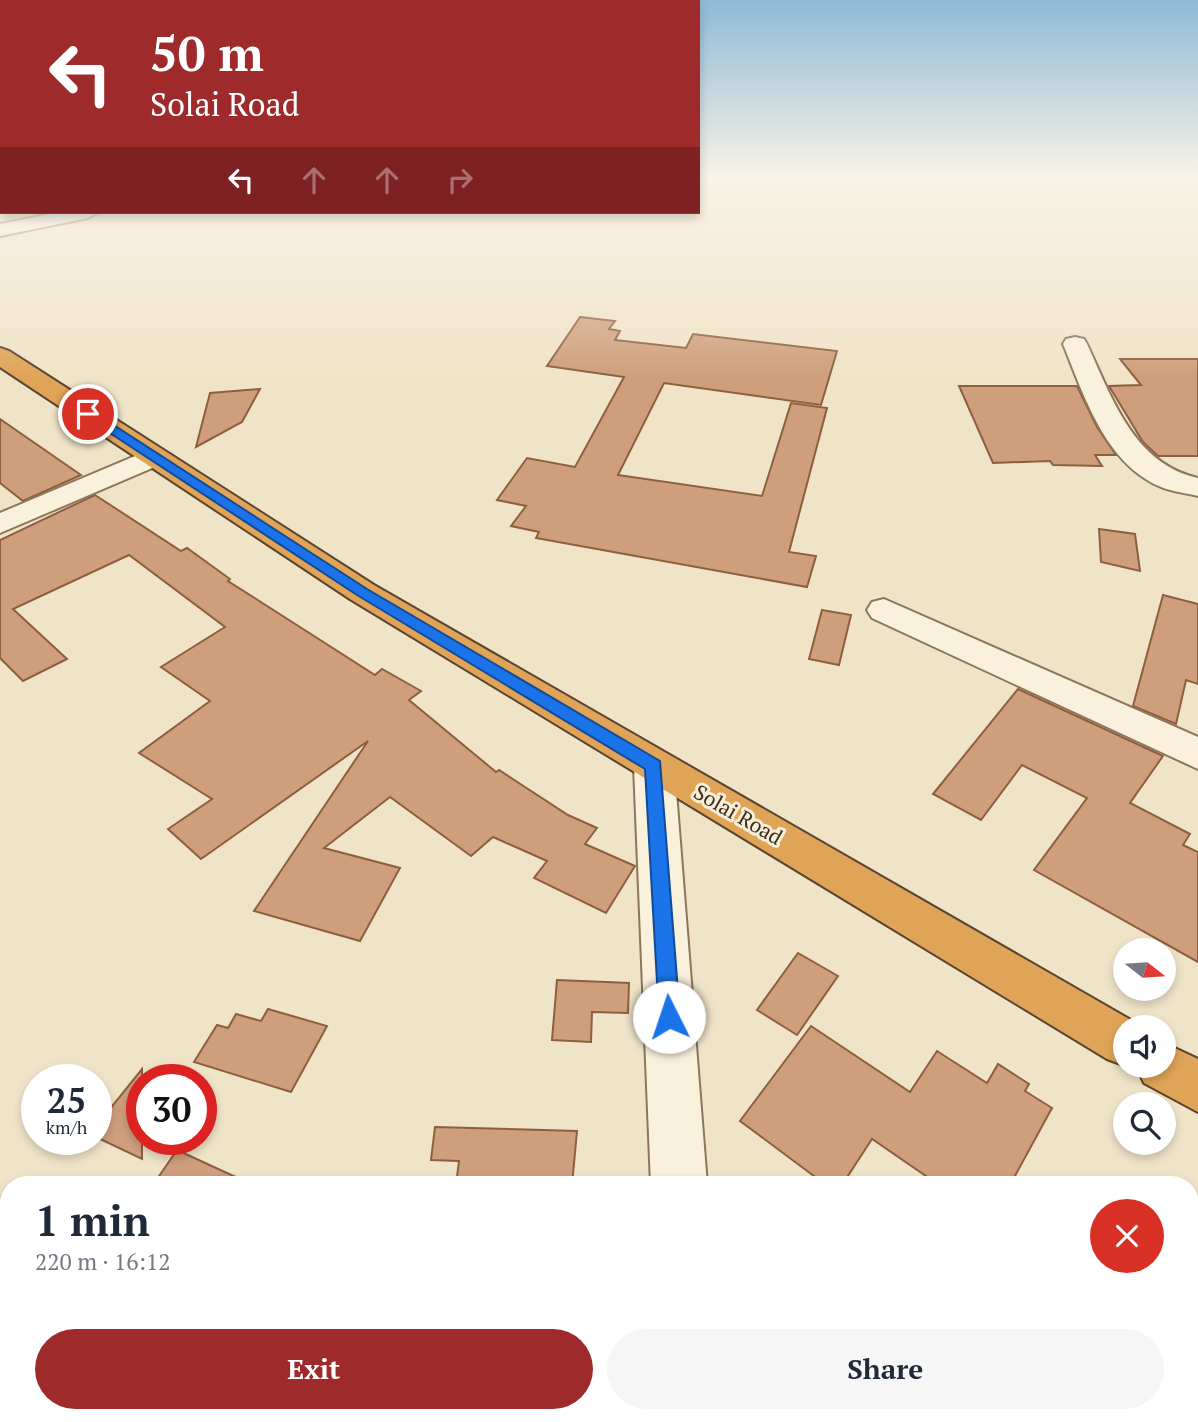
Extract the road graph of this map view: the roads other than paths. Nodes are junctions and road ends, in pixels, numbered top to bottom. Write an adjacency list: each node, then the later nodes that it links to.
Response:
1 (1074, 344): 4 (street)
2 (0, 356): 3 (highway, Solai Road)
3 (155, 457): 5 (street); 8 (highway, Solai Road)
4 (1198, 487)
5 (0, 524)
6 (884, 610): 7 (street)
7 (1198, 754)
8 (654, 766): 9 (highway, Solai Road); 12 (street)
9 (1113, 1036)
10 (1176, 1074): 11 (highway)
11 (1198, 1087)
12 (678, 1176)

